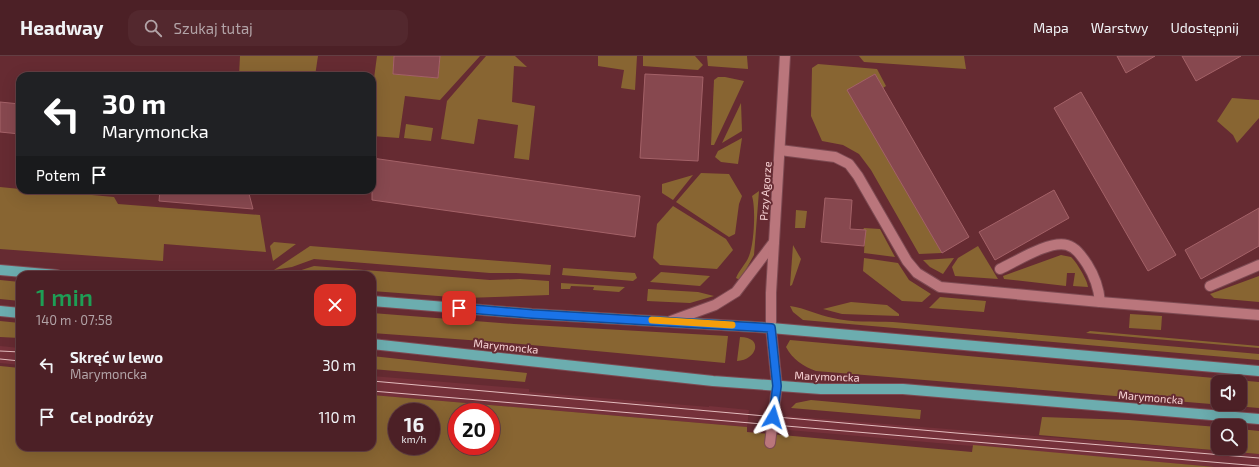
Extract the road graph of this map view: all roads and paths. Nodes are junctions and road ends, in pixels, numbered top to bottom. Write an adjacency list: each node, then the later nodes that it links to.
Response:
1 (785, 56): 2 (street, Przy Agorze)
2 (780, 150): 3 (street, Przy Agorze); 10 (street)
3 (774, 242): 14 (street); 15 (street, Przy Agorze)
4 (1259, 265): 8 (street)
5 (1000, 269): 10 (street)
6 (0, 270): 7 (main road)
7 (16, 271)
8 (1210, 286)
9 (376, 301): 14 (main road)
10 (1100, 302): 13 (street)
11 (0, 311): 12 (main road)
12 (16, 313)
13 (1259, 315)
14 (672, 321): 15 (main road)
15 (771, 328): 17 (main road); 18 (street, Przy Agorze)
16 (376, 344): 18 (main road, Marymoncka)
17 (1259, 371)
18 (777, 386): 19 (main road, Marymoncka); 20 (street, Przy Agorze)
19 (1259, 419)
20 (770, 443)

